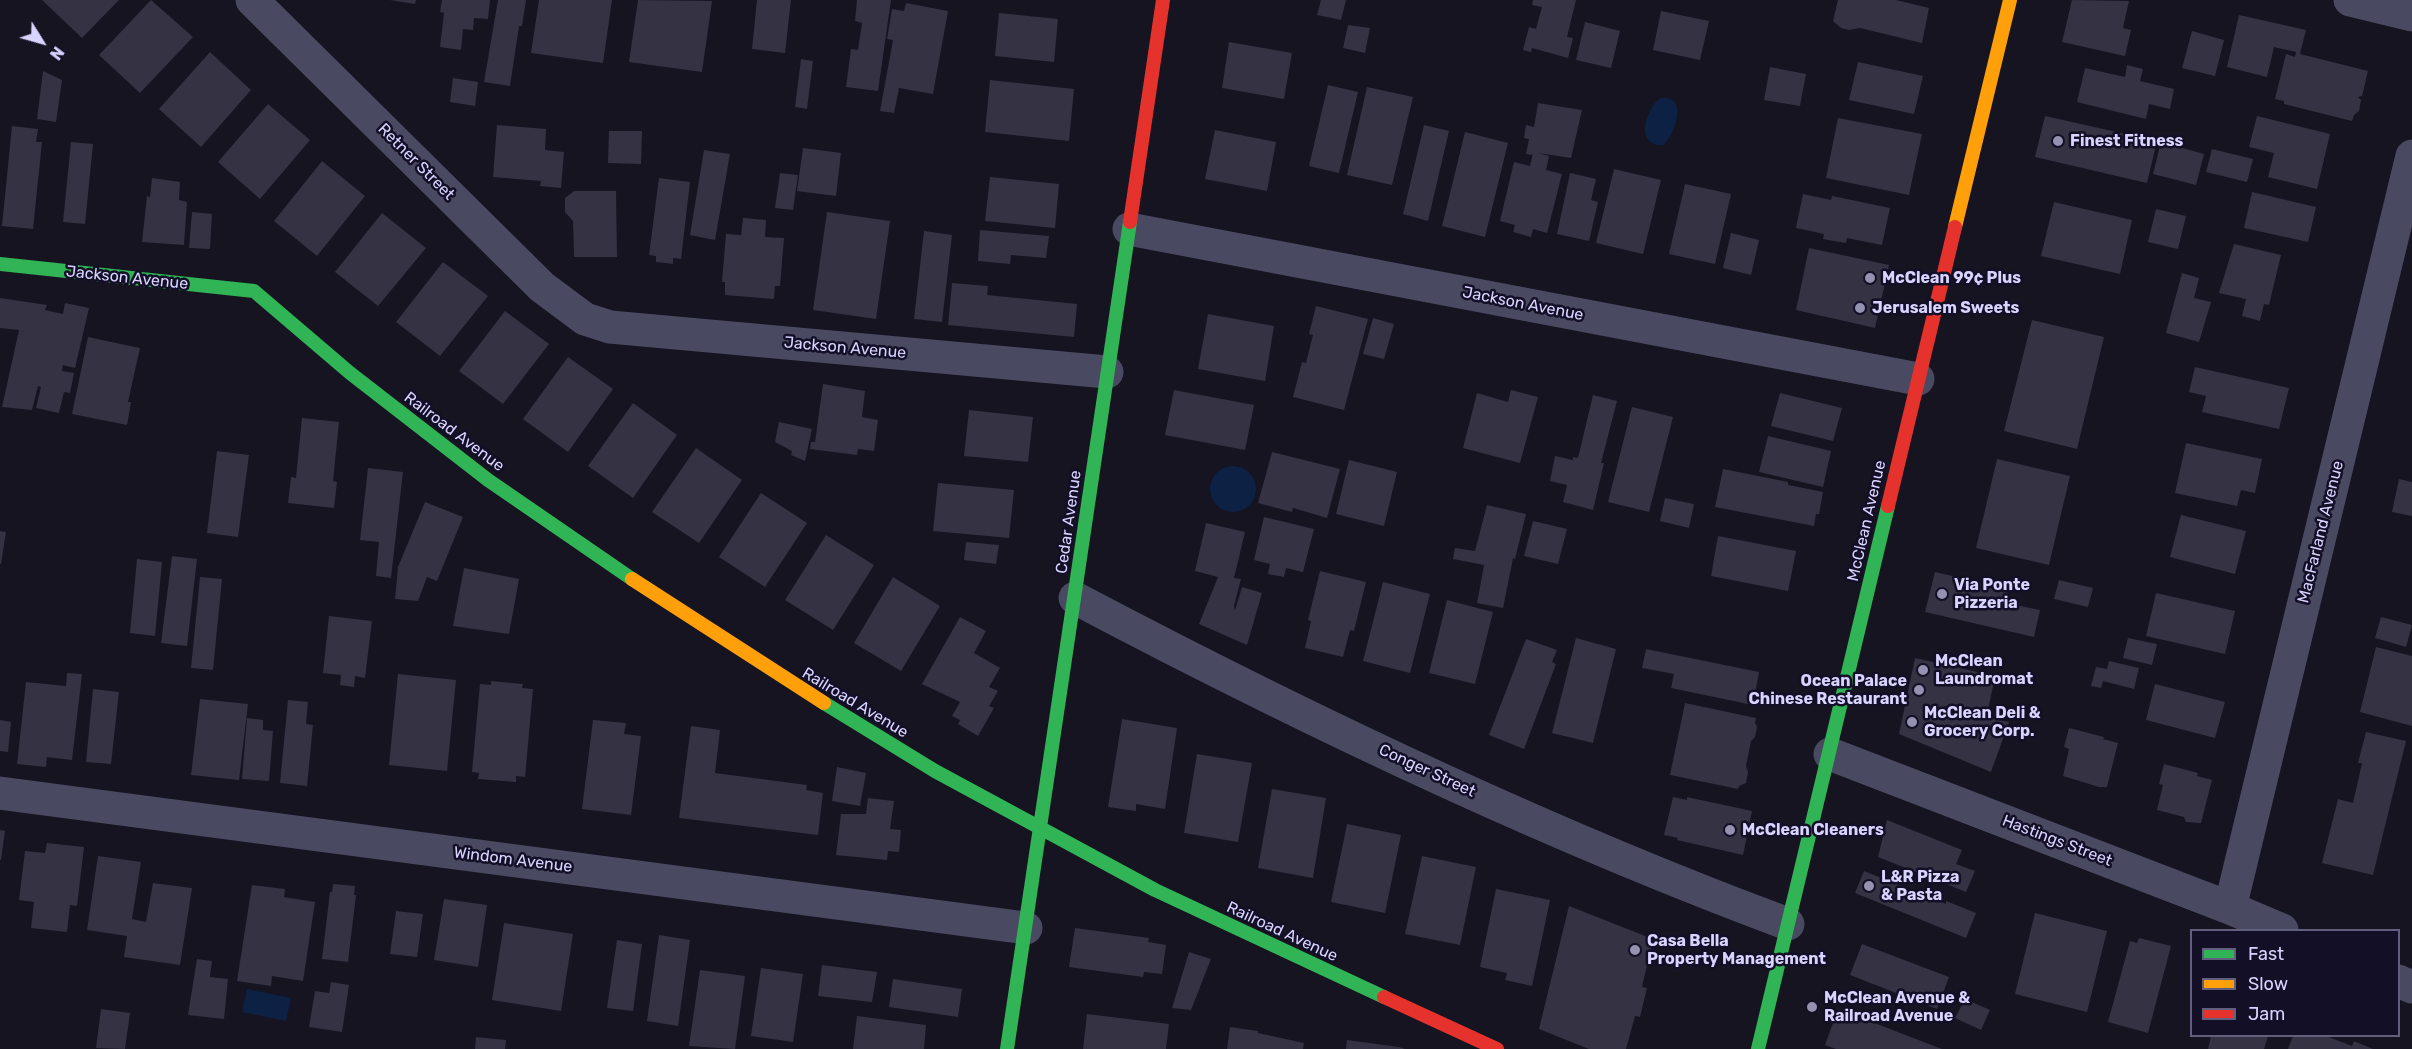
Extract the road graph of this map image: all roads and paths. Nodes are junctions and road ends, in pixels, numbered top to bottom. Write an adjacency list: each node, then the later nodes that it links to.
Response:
1 (252, 0): 10 (street, Retner Street)
2 (1163, 0): 7 (street, Cedar Avenue)
3 (2010, 0): 12 (street, McClean Avenue)
4 (2350, 0): 5 (street)
5 (2412, 15)
6 (2412, 156): 17 (street, MacFarland Avenue)
7 (1129, 229): 11 (street, Cedar Avenue); 12 (street, Jackson Avenue)
8 (0, 264): 9 (street, Jackson Avenue)
9 (254, 291): 16 (street, Railroad Avenue)
10 (585, 319): 11 (street, Jackson Avenue)
11 (1107, 372): 13 (street, Cedar Avenue)
12 (1918, 379): 14 (street, McClean Avenue)
13 (1075, 598): 16 (street, Cedar Avenue); 18 (street, Conger Street)
14 (1830, 754): 17 (street, Hastings Street); 18 (street, McClean Avenue)
15 (0, 793): 19 (street, Windom Avenue)
16 (1041, 827): 19 (street, Cedar Avenue); 22 (street, Railroad Avenue)
17 (2230, 908): 20 (street, Hastings Street)
18 (1788, 924): 23 (street, McClean Avenue)
19 (1026, 928): 21 (street, Cedar Avenue)
20 (2280, 929)
21 (1008, 1049)
22 (1497, 1049)
23 (1758, 1049)

